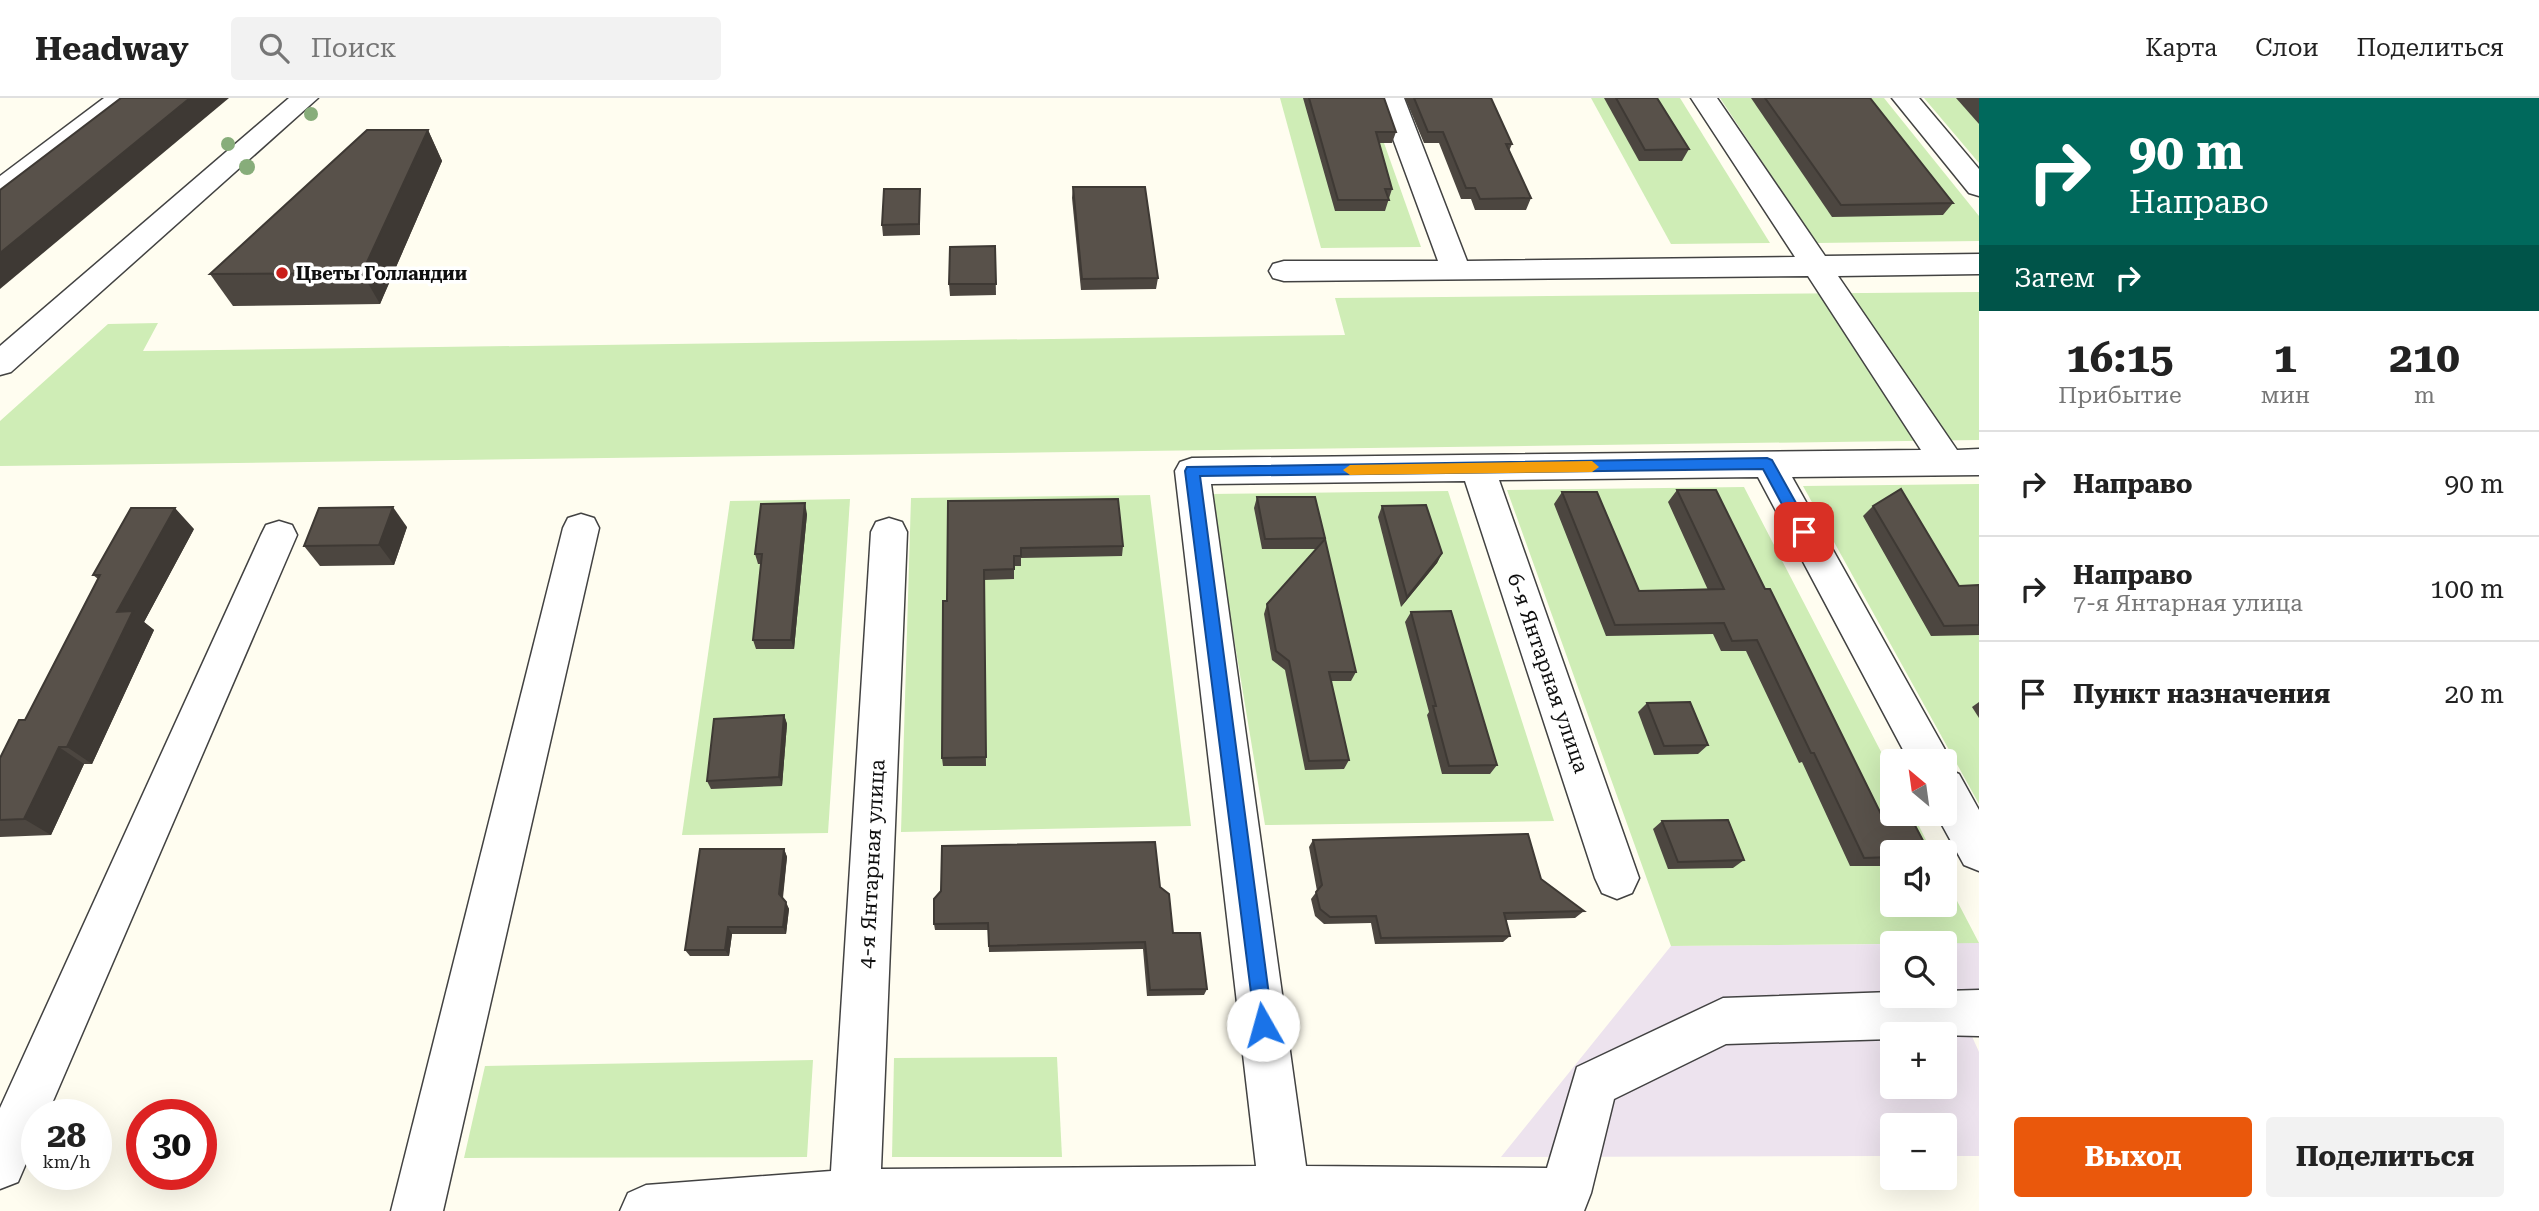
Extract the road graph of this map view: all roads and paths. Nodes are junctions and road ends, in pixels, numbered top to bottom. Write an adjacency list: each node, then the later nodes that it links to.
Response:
1 (120, 98): 6 (street)
2 (305, 98): 13 (street)
3 (1391, 98): 11 (street)
4 (1704, 98): 9 (street)
5 (1905, 98): 7 (street)
6 (0, 187)
7 (1979, 187)
8 (1979, 264): 9 (street)
9 (1814, 265): 11 (street); 15 (street)
10 (1284, 271): 11 (street)
11 (1456, 271)
12 (0, 322): 13 (street)
13 (41, 328): 14 (street)
14 (0, 364)
15 (1964, 462): 16 (street)
16 (1767, 463): 17 (street); 21 (street)
17 (1478, 469): 24 (street, 6-я Янтарная улица); 27 (street)
18 (581, 528): 30 (street)
19 (889, 532): 28 (street, 4-я Янтарная улица)
20 (279, 535): 26 (street)
21 (1923, 749)
22 (1957, 810): 23 (street)
23 (1979, 850)
24 (1617, 878)
25 (1979, 1013): 29 (street)
26 (0, 1164)
27 (1284, 1191): 28 (street); 29 (street)
28 (855, 1195): 31 (street)
29 (1573, 1202)
30 (417, 1211)
31 (646, 1211)

